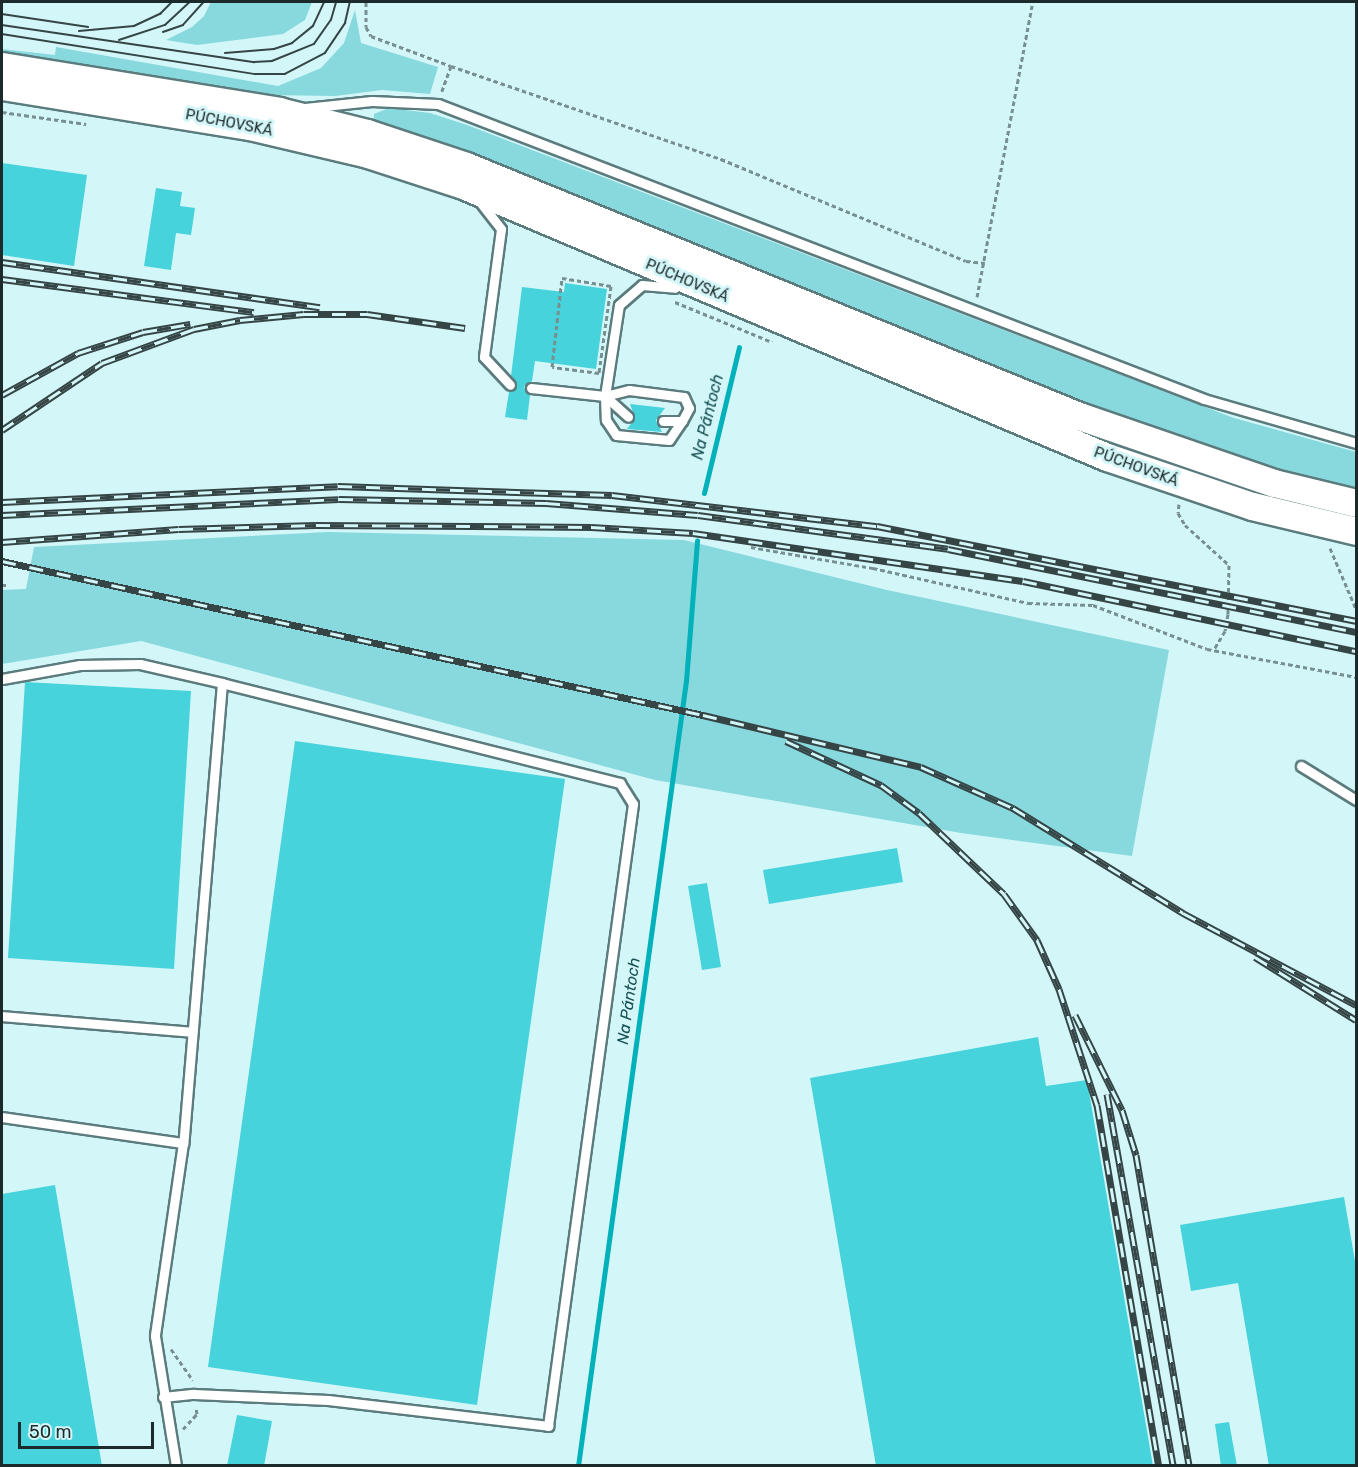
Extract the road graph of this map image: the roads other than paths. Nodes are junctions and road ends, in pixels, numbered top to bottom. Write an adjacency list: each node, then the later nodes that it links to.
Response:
1 (2, 66): 3 (main road, PÚCHOVSKÁ)
2 (2, 86): 4 (main road, PÚCHOVSKÁ)
3 (279, 111): 12 (lane); 13 (main road, PÚCHOVSKÁ)
4 (463, 185): 5 (main road, PÚCHOVSKÁ); 6 (lane)
5 (787, 324): 8 (lane); 14 (main road, PÚCHOVSKÁ)
6 (510, 385)
7 (531, 388): 8 (lane)
8 (605, 396): 9 (lane); 11 (lane); 11 (lane)
9 (628, 417)
10 (663, 421): 11 (lane)
11 (682, 421)
12 (1356, 443)
13 (1356, 503)
14 (1356, 531)
15 (2, 679): 16 (lane)
16 (222, 683): 20 (lane); 23 (lane)
17 (1301, 766): 18 (lane)
18 (1356, 801)
19 (2, 1016): 20 (lane)
20 (192, 1032): 22 (lane)
21 (2, 1117): 22 (lane)
22 (183, 1143): 23 (lane)
23 (163, 1397): 24 (lane)
24 (176, 1466)

